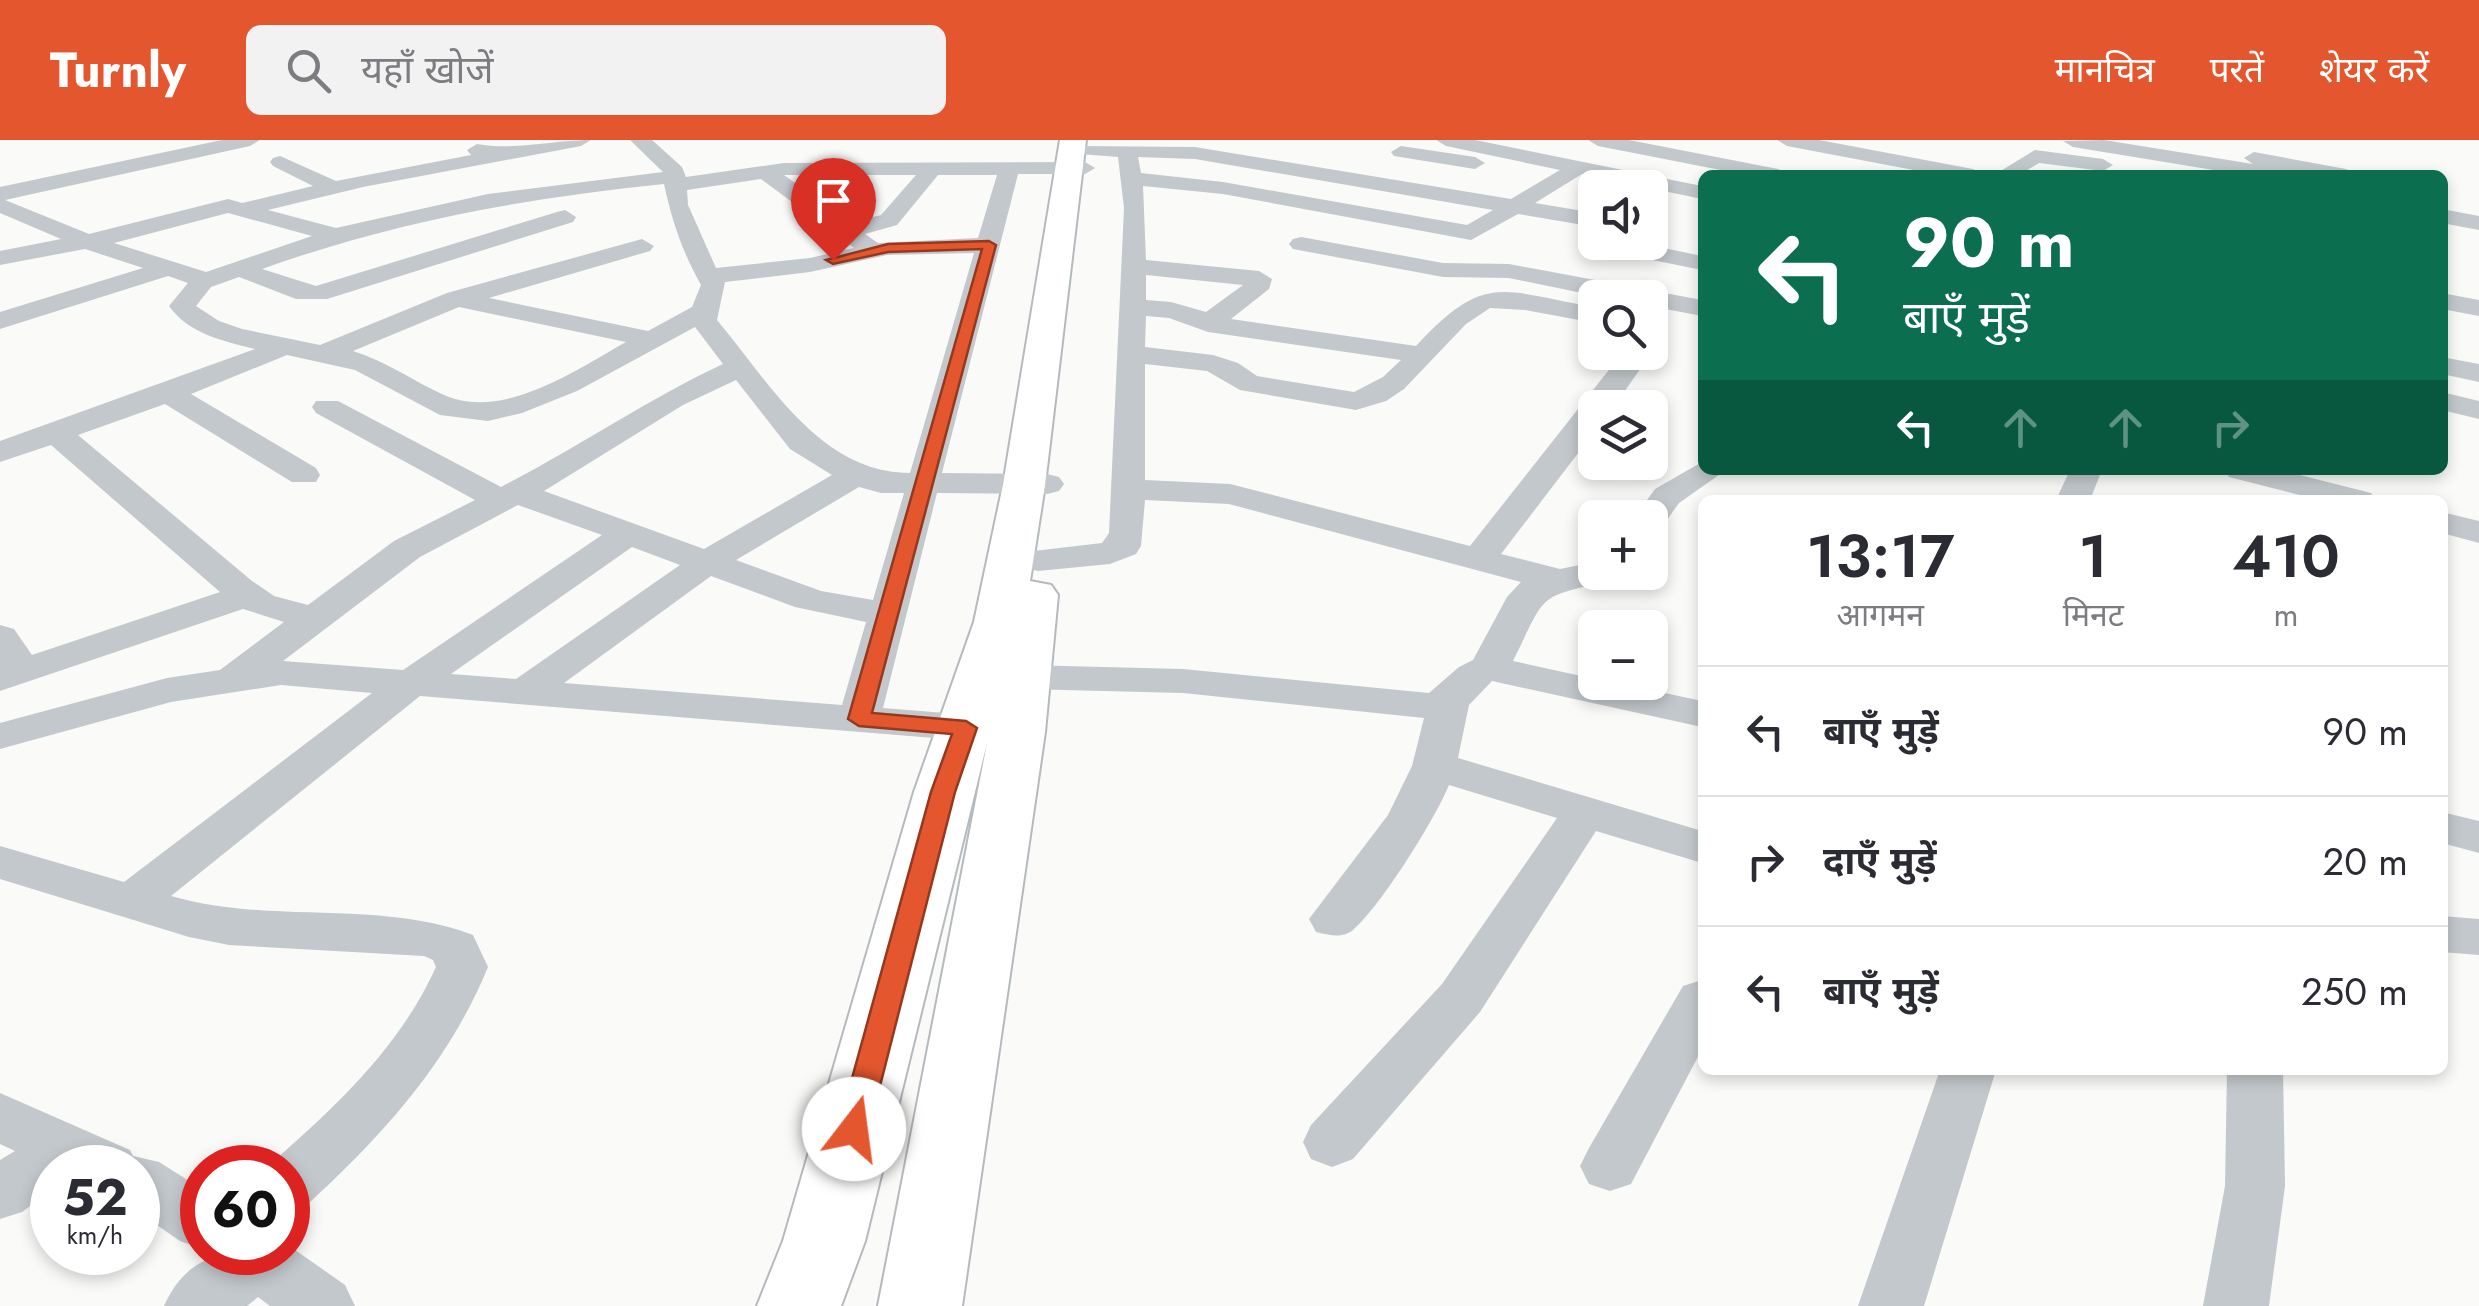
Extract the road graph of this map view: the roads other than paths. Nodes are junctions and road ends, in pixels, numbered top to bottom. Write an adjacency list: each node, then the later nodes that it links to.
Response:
1 (250, 140): 34 (street)
2 (459, 140): 14 (street)
3 (581, 140): 14 (street)
4 (640, 140): 31 (street)
5 (1446, 140): 18 (street)
6 (1598, 140): 21 (street)
7 (1648, 140): 22 (street)
8 (1787, 140): 23 (street)
9 (2154, 140): 27 (street)
10 (858, 142): 19 (street)
11 (2063, 144): 16 (street); 25 (street); 26 (street)
12 (1401, 152): 29 (street)
13 (1993, 153): 16 (street)
14 (502, 155): 30 (street)
15 (1072, 158): 20 (street); 37 (street); 40 (street); 56 (street); 65 (street); 107 (main road)
16 (2028, 160): 24 (street)
17 (280, 162): 32 (street)
18 (1581, 166): 29 (street); 33 (street)
19 (830, 168): 20 (street); 28 (street)
20 (932, 169): 47 (street)
21 (1752, 170)
22 (1801, 170)
23 (1946, 170)
24 (2013, 170)
25 (2143, 170)
26 (2248, 170)
27 (2319, 170)
28 (768, 174): 31 (street); 47 (street)
29 (1560, 178): 37 (street)
30 (363, 181): 32 (street); 39 (street)
31 (674, 181): 35 (street); 57 (street)
32 (333, 188): 38 (street)
33 (1698, 192)
34 (0, 194)
35 (521, 194): 39 (street); 41 (street)
36 (0, 204): 46 (street)
37 (1514, 206): 42 (street); 44 (street)
38 (248, 208): 49 (street); 54 (street)
39 (439, 210): 49 (street)
40 (1352, 211): 44 (street); 63 (street)
41 (566, 217): 57 (street); 70 (street)
42 (1578, 217)
43 (2448, 217): 45 (street)
44 (1490, 223): 52 (street)
45 (2479, 223)
46 (54, 228): 53 (street); 54 (street)
47 (846, 232): 58 (street)
48 (1668, 232): 50 (street)
49 (338, 236): 61 (street)
50 (1698, 237)
51 (2448, 237): 55 (street)
52 (1578, 239)
53 (0, 240)
54 (83, 240): 62 (street); 66 (street)
55 (2479, 242)
56 (989, 245): 58 (street); 108 (street)
57 (667, 249): 68 (street); 73 (street)
58 (872, 250): 68 (street)
59 (1564, 251): 69 (street)
60 (1668, 256): 64 (street)
61 (274, 257): 67 (street); 70 (street)
62 (0, 258)
63 (1278, 260): 65 (street); 69 (street); 84 (street)
64 (1698, 262)
65 (1132, 266): 77 (street)
66 (170, 267): 71 (street); 82 (street)
67 (240, 269): 70 (street); 71 (street)
68 (710, 276): 79 (street)
69 (1543, 277): 72 (street); 76 (street)
70 (363, 279)
71 (202, 282): 87 (street)
72 (1578, 290)
73 (456, 298): 86 (street); 89 (street)
74 (2448, 302): 75 (street)
75 (2477, 303)
76 (1519, 304): 80 (street); 91 (street)
77 (1130, 307): 84 (street); 90 (street)
78 (1698, 309): 81 (street)
79 (703, 312): 86 (street); 93 (street)
80 (1578, 313)
81 (1668, 313)
82 (0, 321)
83 (1668, 322): 85 (street)
84 (1208, 324): 91 (street)
85 (1698, 332)
86 (649, 339): 89 (street)
87 (253, 340): 88 (street); 99 (street)
88 (284, 346): 89 (street); 95 (street)
89 (321, 354)
90 (1129, 354): 91 (street); 109 (street)
91 (1423, 355)
92 (2448, 365): 94 (street)
93 (739, 367): 104 (street); 111 (street)
94 (2479, 373)
95 (168, 393): 101 (street); 103 (street)
96 (2448, 402): 98 (street)
97 (328, 407): 111 (street)
98 (2479, 410)
99 (0, 427)
100 (1578, 432): 116 (street)
101 (56, 433): 102 (street); 121 (street)
102 (0, 452)
103 (304, 474)
104 (855, 475): 108 (street); 118 (street)
105 (1702, 475): 112 (street)
106 (2262, 475): 110 (street)
107 (1036, 485): 108 (street); 117 (main road); 134 (main road)
108 (924, 486): 122 (street)
109 (1127, 490): 116 (street); 117 (street)
110 (2340, 495)
111 (510, 497): 115 (street); 123 (street)
112 (1664, 500)
113 (2448, 524): 114 (street)
114 (2479, 532)
115 (627, 534): 118 (street); 129 (street)
116 (1478, 558): 120 (street)
117 (1038, 560): 127 (main road)
118 (706, 563): 122 (street); 130 (street)
119 (1578, 575): 120 (street)
120 (1554, 579): 125 (street)
121 (248, 595): 123 (street); 126 (street)
122 (890, 613): 133 (street)
123 (311, 618): 128 (street)
124 (0, 636): 126 (street)
125 (1490, 668): 131 (street); 132 (street)
126 (12, 675)
127 (1024, 677): 131 (street); 134 (main road)
128 (234, 680): 129 (street); 135 (street)
129 (412, 683): 130 (street); 142 (street)
130 (525, 692): 133 (street)
131 (1448, 703): 136 (street)
132 (1698, 713)
133 (859, 719): 134 (street)
134 (991, 730): 160 (main road); 161 (main road)
135 (0, 736)
136 (1436, 766): 137 (street); 143 (street)
137 (1586, 811): 140 (street); 150 (street)
138 (2448, 829): 139 (street)
139 (2479, 837)
140 (1698, 847)
141 (0, 862): 142 (street)
142 (131, 902): 152 (street)
143 (1334, 919)
144 (2448, 934): 145 (street)
145 (2479, 936)
146 (1698, 1007): 153 (street)
147 (1966, 1075): 162 (street)
148 (2256, 1075): 163 (street)
149 (0, 1118): 151 (street)
150 (1332, 1142)
151 (59, 1145)
152 (310, 1164)
153 (1610, 1166)
154 (30, 1181): 155 (street)
155 (0, 1193)
156 (231, 1275): 158 (street)
157 (279, 1275): 159 (street)
158 (197, 1306)
159 (322, 1306)
160 (799, 1306)
161 (920, 1306)
162 (1891, 1306)
163 (2236, 1306)

